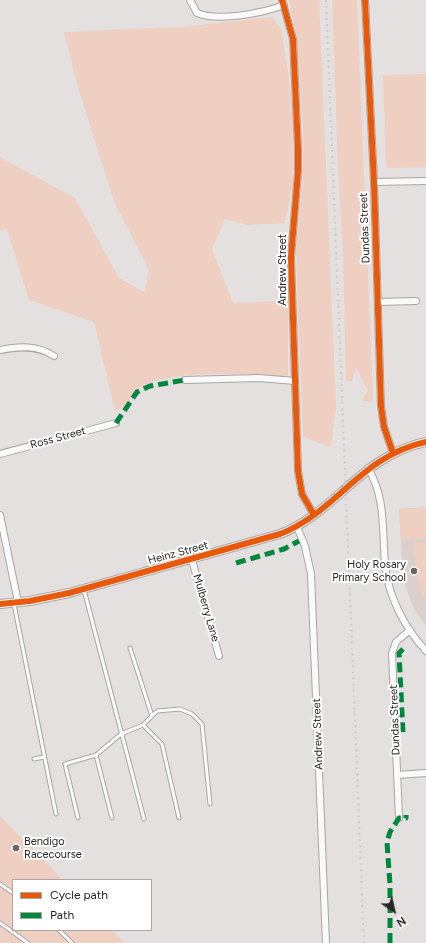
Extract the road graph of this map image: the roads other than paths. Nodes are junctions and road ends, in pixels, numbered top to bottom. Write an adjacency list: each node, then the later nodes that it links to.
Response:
1 (190, 0): 3 (street)
2 (365, 0): 5 (street, Dundas Street)
3 (283, 2): 11 (street, Andrew Street)
4 (426, 181): 5 (street)
5 (374, 182): 7 (street, Dundas Street)
6 (416, 301): 7 (street)
7 (378, 302): 14 (street, Dundas Street)
8 (0, 350): 9 (street)
9 (54, 356)
10 (185, 380): 11 (street)
11 (295, 381): 18 (street, Andrew Street)
12 (116, 423): 15 (street, Ross Street)
13 (426, 442): 14 (street, Heinz Street)
14 (393, 453): 16 (street, Heinz Street)
15 (0, 454)
16 (368, 468): 18 (street, Heinz Street); 24 (street)
17 (0, 515): 22 (street)
18 (314, 515): 19 (street, Heinz Street)
19 (297, 527): 20 (street, Heinz Street); 49 (street, Andrew Street)
20 (192, 560): 21 (street, Heinz Street); 27 (street, Mulberry Lane)
21 (84, 589): 22 (street, Heinz Street); 30 (lane)
22 (16, 602): 23 (street, Heinz Street); 32 (lane)
23 (0, 604)
24 (410, 630): 26 (street); 35 (street, Dundas Street)
25 (130, 648): 28 (lane)
26 (426, 651)
27 (219, 656)
28 (152, 716): 29 (lane); 36 (lane)
29 (143, 725): 30 (lane); 41 (lane)
30 (121, 734): 31 (lane); 40 (lane)
31 (96, 755): 38 (lane); 39 (lane)
32 (44, 757): 33 (lane); 37 (lane)
33 (34, 759)
34 (426, 774): 35 (street)
35 (398, 775): 42 (street, Dundas Street)
36 (210, 804)
37 (56, 814)
38 (78, 818)
39 (112, 818)
40 (144, 818)
41 (180, 818)
42 (399, 818)
43 (0, 884): 44 (lane)
44 (12, 892)
45 (0, 923): 47 (lane)
46 (60, 931): 48 (lane)
47 (28, 943)
48 (72, 943)
49 (326, 943)

